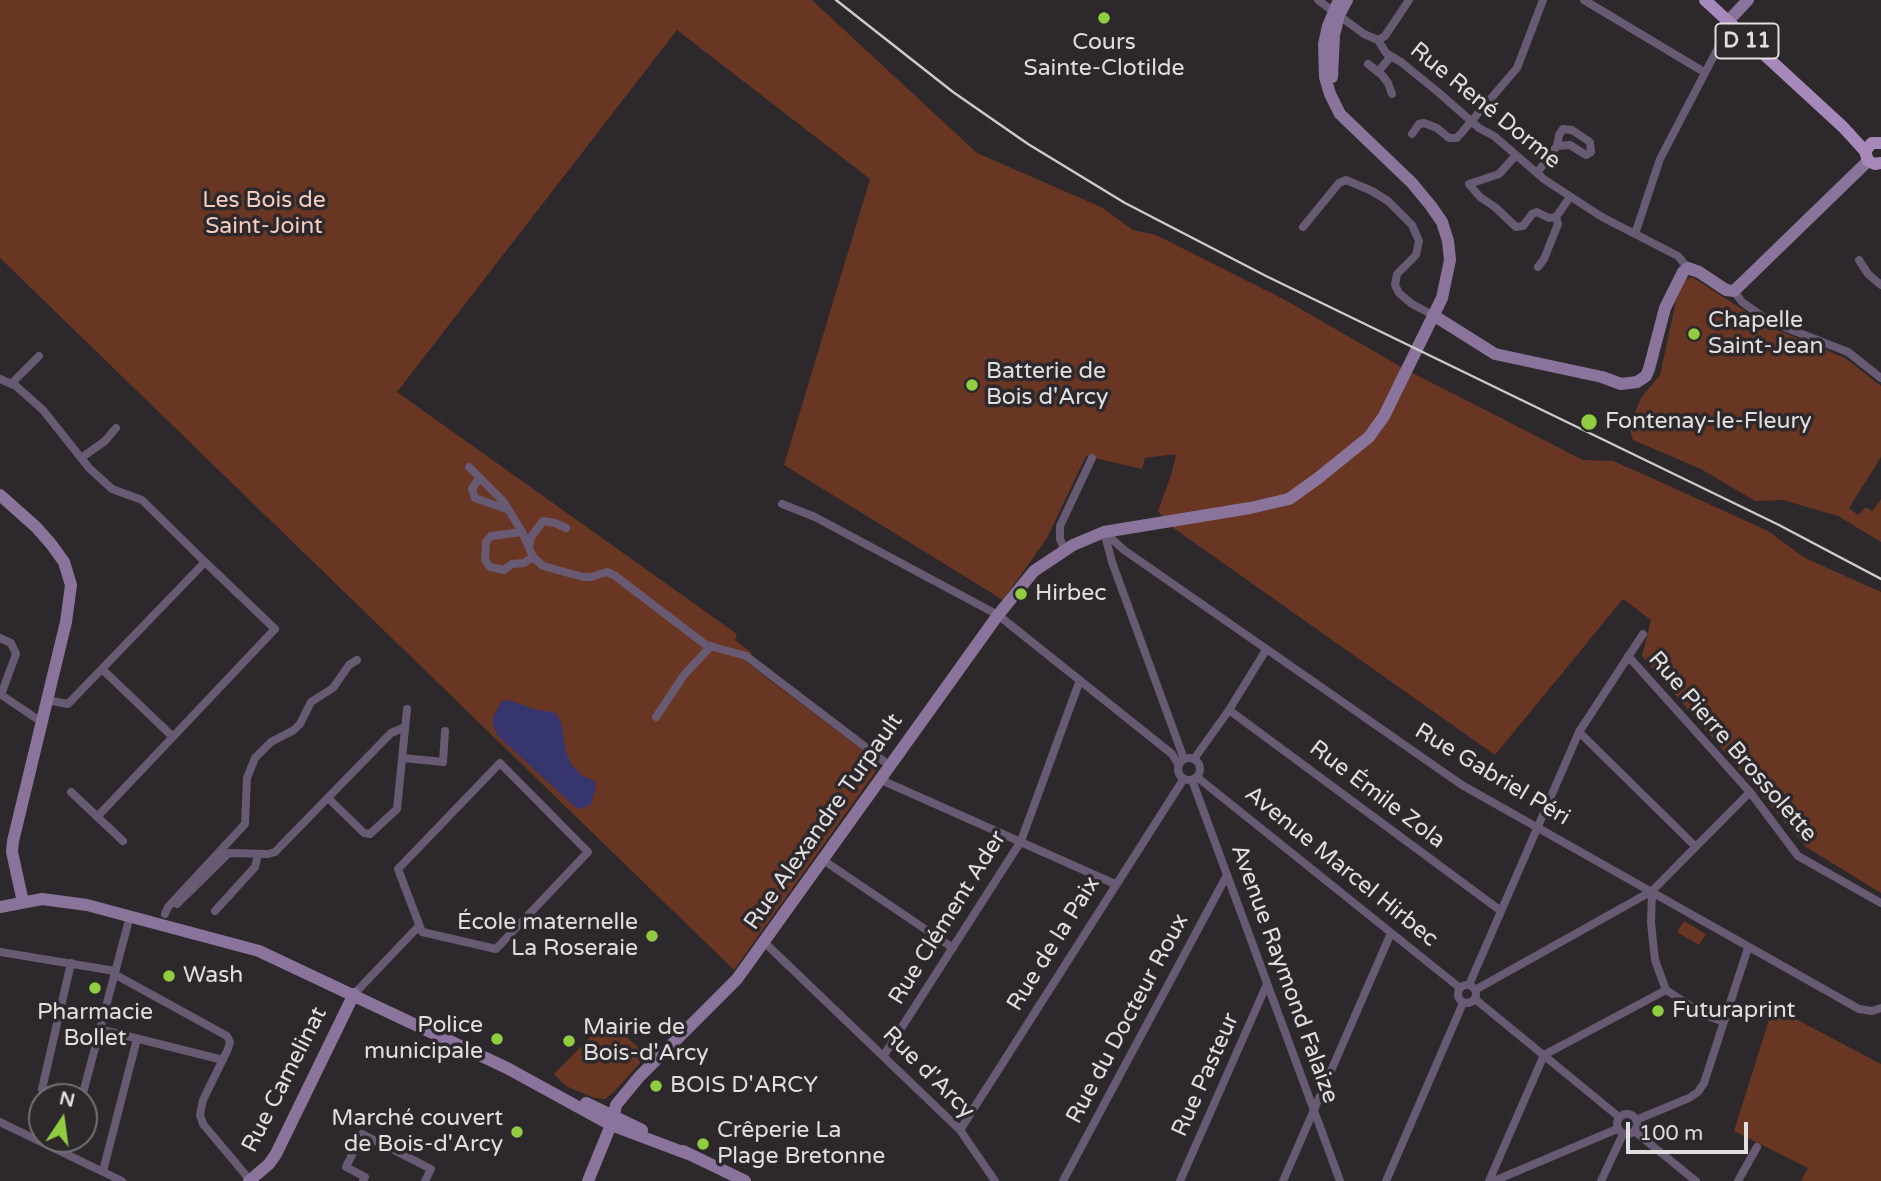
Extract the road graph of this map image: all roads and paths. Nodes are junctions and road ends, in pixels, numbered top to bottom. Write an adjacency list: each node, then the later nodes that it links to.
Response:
1 (1318, 0): 9 (street, Rue René Dorme)
2 (1348, 0): 9 (street, Rue Alexandre Turpault)
3 (1409, 0): 11 (street)
4 (1543, 0): 17 (street)
5 (1584, 0): 15 (street)
6 (1704, 0): 10 (main road, D 11)
7 (1716, 0): 10 (main road, D 11)
8 (1748, 0): 10 (street)
9 (1337, 9): 11 (street, Rue René Dorme); 32 (street, Rue Alexandre Turpault)
10 (1731, 21): 15 (street); 20 (main road, D 11)
11 (1378, 40): 12 (street, Rue René Dorme)
12 (1391, 56): 14 (street); 17 (street, Rue René Dorme)
13 (1368, 64): 14 (street)
14 (1378, 72): 16 (street)
15 (1704, 72): 26 (street)
16 (1392, 94)
17 (1472, 122): 18 (street); 21 (street, Rue René Dorme)
18 (1412, 134)
19 (1557, 146): 19 (street); 22 (street)
20 (1873, 152): 31 (street)
21 (1516, 155): 22 (street, Rue René Dorme); 24 (street)
22 (1537, 173): 23 (street, Rue René Dorme)
23 (1570, 197): 24 (street); 26 (street, Rue René Dorme)
24 (1556, 218): 28 (street)
25 (1303, 227): 32 (street)
26 (1635, 234): 29 (street, Rue René Dorme)
27 (1859, 260): 30 (street)
28 (1538, 267)
29 (1688, 268): 31 (street); 32 (street)
30 (1881, 285)
31 (1734, 291): 34 (street)
32 (1433, 316): 47 (street, Rue Alexandre Turpault)
33 (39, 356): 36 (street)
34 (1881, 378)
35 (0, 379): 36 (street)
36 (11, 384): 38 (street)
37 (116, 428): 38 (street)
38 (81, 457): 51 (street)
39 (1092, 458): 49 (street)
40 (469, 467): 41 (street)
41 (479, 478): 44 (street); 44 (street)
42 (0, 495): 62 (street)
43 (782, 504): 52 (street)
44 (509, 510): 46 (street)
45 (566, 528): 48 (street)
46 (522, 531): 48 (street); 50 (street)
47 (1104, 533): 49 (street, Rue Alexandre Turpault); 56 (street, Rue Gabriel Péri); 73 (street)
48 (529, 547): 50 (street)
49 (1065, 550): 52 (street, Rue Alexandre Turpault)
50 (533, 557): 55 (street)
51 (205, 562): 59 (street); 70 (street)
52 (998, 615): 60 (street); 74 (street, Rue Alexandre Turpault)
53 (1643, 634): 57 (street)
54 (0, 638): 61 (street)
55 (711, 646): 65 (street); 74 (street)
56 (1266, 650): 64 (street); 81 (street, Rue Gabriel Péri)
57 (1628, 656): 69 (street); 78 (street, Rue Pierre Brossolette)
58 (357, 660): 97 (street)
59 (103, 670): 62 (street); 70 (street)
60 (1080, 680): 73 (street); 83 (street, Rue Clément Ader)
61 (1, 695): 66 (street)
62 (47, 700): 66 (street)
63 (407, 709): 67 (street)
64 (1229, 710): 72 (street); 95 (street, Rue Émile Zola)
65 (656, 717)
66 (40, 721): 85 (street)
67 (405, 727): 71 (street); 79 (street)
68 (445, 732): 71 (street)
69 (1579, 732): 81 (street); 84 (street)
70 (173, 737): 80 (street)
71 (403, 758): 79 (street)
72 (1194, 759): 73 (street); 76 (street)
73 (1181, 761): 76 (street)
74 (890, 765): 75 (street, Rue Alexandre Turpault)
75 (879, 779): 83 (street); 87 (street, Rue Alexandre Turpault)
76 (1191, 779): 88 (street, Avenue Raymond Falaize); 89 (street, Rue de la Paix); 99 (street, Avenue Marcel Hirbec)
77 (71, 792): 80 (street)
78 (1750, 792): 84 (street); 92 (street, Rue Pierre Brossolette)
79 (328, 798): 86 (street)
80 (97, 817): 82 (street)
81 (1538, 828): 90 (street, Rue Gabriel Péri); 95 (street)
82 (123, 841)
83 (1021, 841): 89 (street); 101 (street, Rue Clément Ader)
84 (1696, 848): 90 (street)
85 (6, 850): 91 (street)
86 (258, 854): 94 (street); 97 (street)
87 (823, 860): 100 (street, Rue Alexandre Turpault); 101 (street)
88 (1227, 875): 106 (street, Avenue Raymond Falaize); 141 (street, Rue du Docteur Roux)
89 (1115, 884): 126 (street, Rue de la Paix)
90 (1652, 891): 102 (street, Rue Gabriel Péri); 108 (street); 109 (street)
91 (23, 902): 93 (street); 96 (street)
92 (1881, 903)
93 (0, 907)
94 (215, 911)
95 (1501, 911): 109 (street)
96 (130, 916): 97 (street); 105 (street)
97 (164, 919): 110 (street)
98 (418, 927): 98 (street); 110 (street)
99 (1391, 933): 107 (street, Avenue Marcel Hirbec); 121 (street)
100 (764, 942): 116 (street, Rue d'Arcy); 124 (street, Rue Alexandre Turpault)
101 (953, 948): 116 (street, Rue Clément Ader)
102 (1748, 948): 112 (street, Rue Gabriel Péri); 113 (street)
103 (0, 952): 104 (street)
104 (71, 963): 105 (street); 119 (street)
105 (114, 972): 114 (street); 118 (street)
106 (1267, 985): 121 (street, Avenue Raymond Falaize); 142 (street, Rue Pasteur)
107 (1460, 988): 109 (street); 111 (street)
108 (1667, 990): 113 (street); 117 (street)
109 (1473, 991): 111 (street); 117 (street)
110 (354, 994): 124 (street); 133 (street, Rue Camelinat)
111 (1463, 1003): 145 (street)
112 (1881, 1008)
113 (1724, 1022): 123 (street)
114 (99, 1029): 115 (street); 120 (street)
115 (136, 1039): 118 (street); 132 (street)
116 (884, 1055): 126 (street, Rue d'Arcy)
117 (1544, 1055): 122 (street); 146 (street)
118 (223, 1060): 133 (street)
119 (43, 1083)
120 (86, 1083)
121 (1314, 1108): 143 (street); 144 (street, Avenue Raymond Falaize)
122 (1619, 1117): 123 (street); 127 (street)
123 (1636, 1119): 128 (street)
124 (612, 1120): 131 (street, Rue Alexandre Turpault); 139 (street)
125 (0, 1122): 130 (street)
126 (960, 1130): 140 (street, Rue d'Arcy)
127 (1620, 1131): 128 (street); 146 (street); 147 (street)
128 (1634, 1131): 148 (street)
129 (1757, 1147): 149 (street)
130 (67, 1154): 132 (street)
131 (594, 1163): 137 (street); 138 (street)
132 (103, 1171): 134 (street)
133 (255, 1179)
134 (122, 1181)
135 (363, 1181): 136 (street)
136 (425, 1181)
137 (582, 1181)
138 (588, 1181)
139 (745, 1181)
140 (995, 1181)
141 (1063, 1181)
142 (1180, 1181)
143 (1283, 1181)
144 (1340, 1181)
145 (1386, 1181)
146 (1491, 1181)
147 (1601, 1181)
148 (1696, 1181)
149 (1738, 1181)

